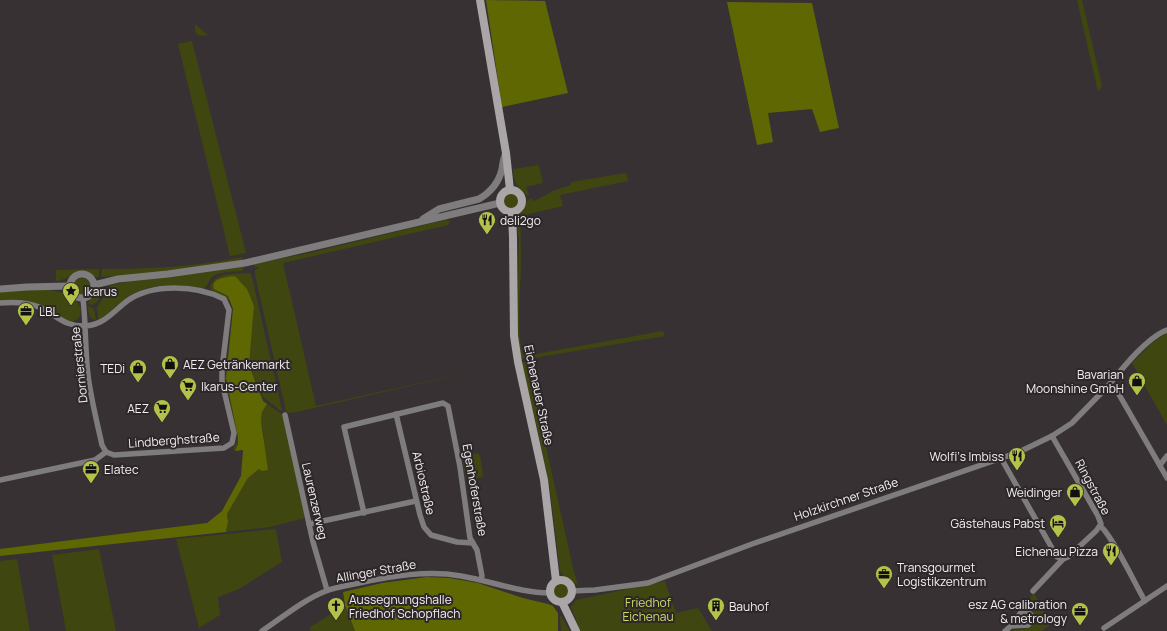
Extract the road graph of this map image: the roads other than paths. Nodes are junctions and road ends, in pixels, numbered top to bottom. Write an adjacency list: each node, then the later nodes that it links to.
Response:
1 (480, 0): 2 (main road)
2 (506, 153): 3 (main road); 6 (street)
3 (510, 190): 4 (main road); 5 (main road)
4 (500, 203): 5 (main road); 6 (street)
5 (512, 212): 31 (main road, Eichenauer Straße)
6 (418, 222): 7 (street)
7 (94, 285): 8 (street); 10 (street)
8 (69, 286): 9 (street); 10 (street)
9 (0, 289)
10 (83, 299): 12 (street, Dornierstraße)
11 (0, 303): 12 (street)
12 (85, 326): 18 (street, Dornierstraße); 18 (street, Lindberghstraße)
13 (1167, 330): 14 (street, Holzkirchner Straße)
14 (1110, 387): 17 (street, Holzkirchner Straße); 21 (street)
15 (396, 414): 24 (street, Arbiostraße); 25 (street); 28 (street, Egenhoferstraße)
16 (285, 415): 26 (street, Laurenzerweg)
17 (1052, 436): 20 (street, Holzkirchner Straße); 27 (street, Ringstraße)
18 (106, 452): 23 (street)
19 (1167, 456): 21 (street)
20 (1001, 458): 29 (street); 35 (street, Holzkirchner Straße)
21 (1160, 465): 22 (street)
22 (1167, 478)
23 (0, 480)
24 (416, 502): 25 (street); 28 (street, Arbiostraße)
25 (364, 513): 26 (street)
26 (309, 524): 33 (street, Laurenzerweg)
27 (1100, 526): 29 (street, Ringstraße); 37 (street)
28 (473, 544): 30 (street, Egenhoferstraße)
29 (1063, 559): 34 (street, Ringstraße)
30 (481, 579): 33 (street, Allinger Straße); 36 (street, Allinger Straße)
31 (556, 581): 35 (main road); 36 (main road)
32 (1167, 586): 37 (street)
33 (328, 590): 41 (street, Allinger Straße)
34 (1033, 591)
35 (572, 592): 38 (main road)
36 (550, 593): 38 (main road)
37 (1144, 601): 40 (street)
38 (562, 602): 42 (main road)
39 (1011, 626): 43 (street)
40 (1104, 628)
41 (262, 631)
42 (576, 631)
43 (1005, 631)

